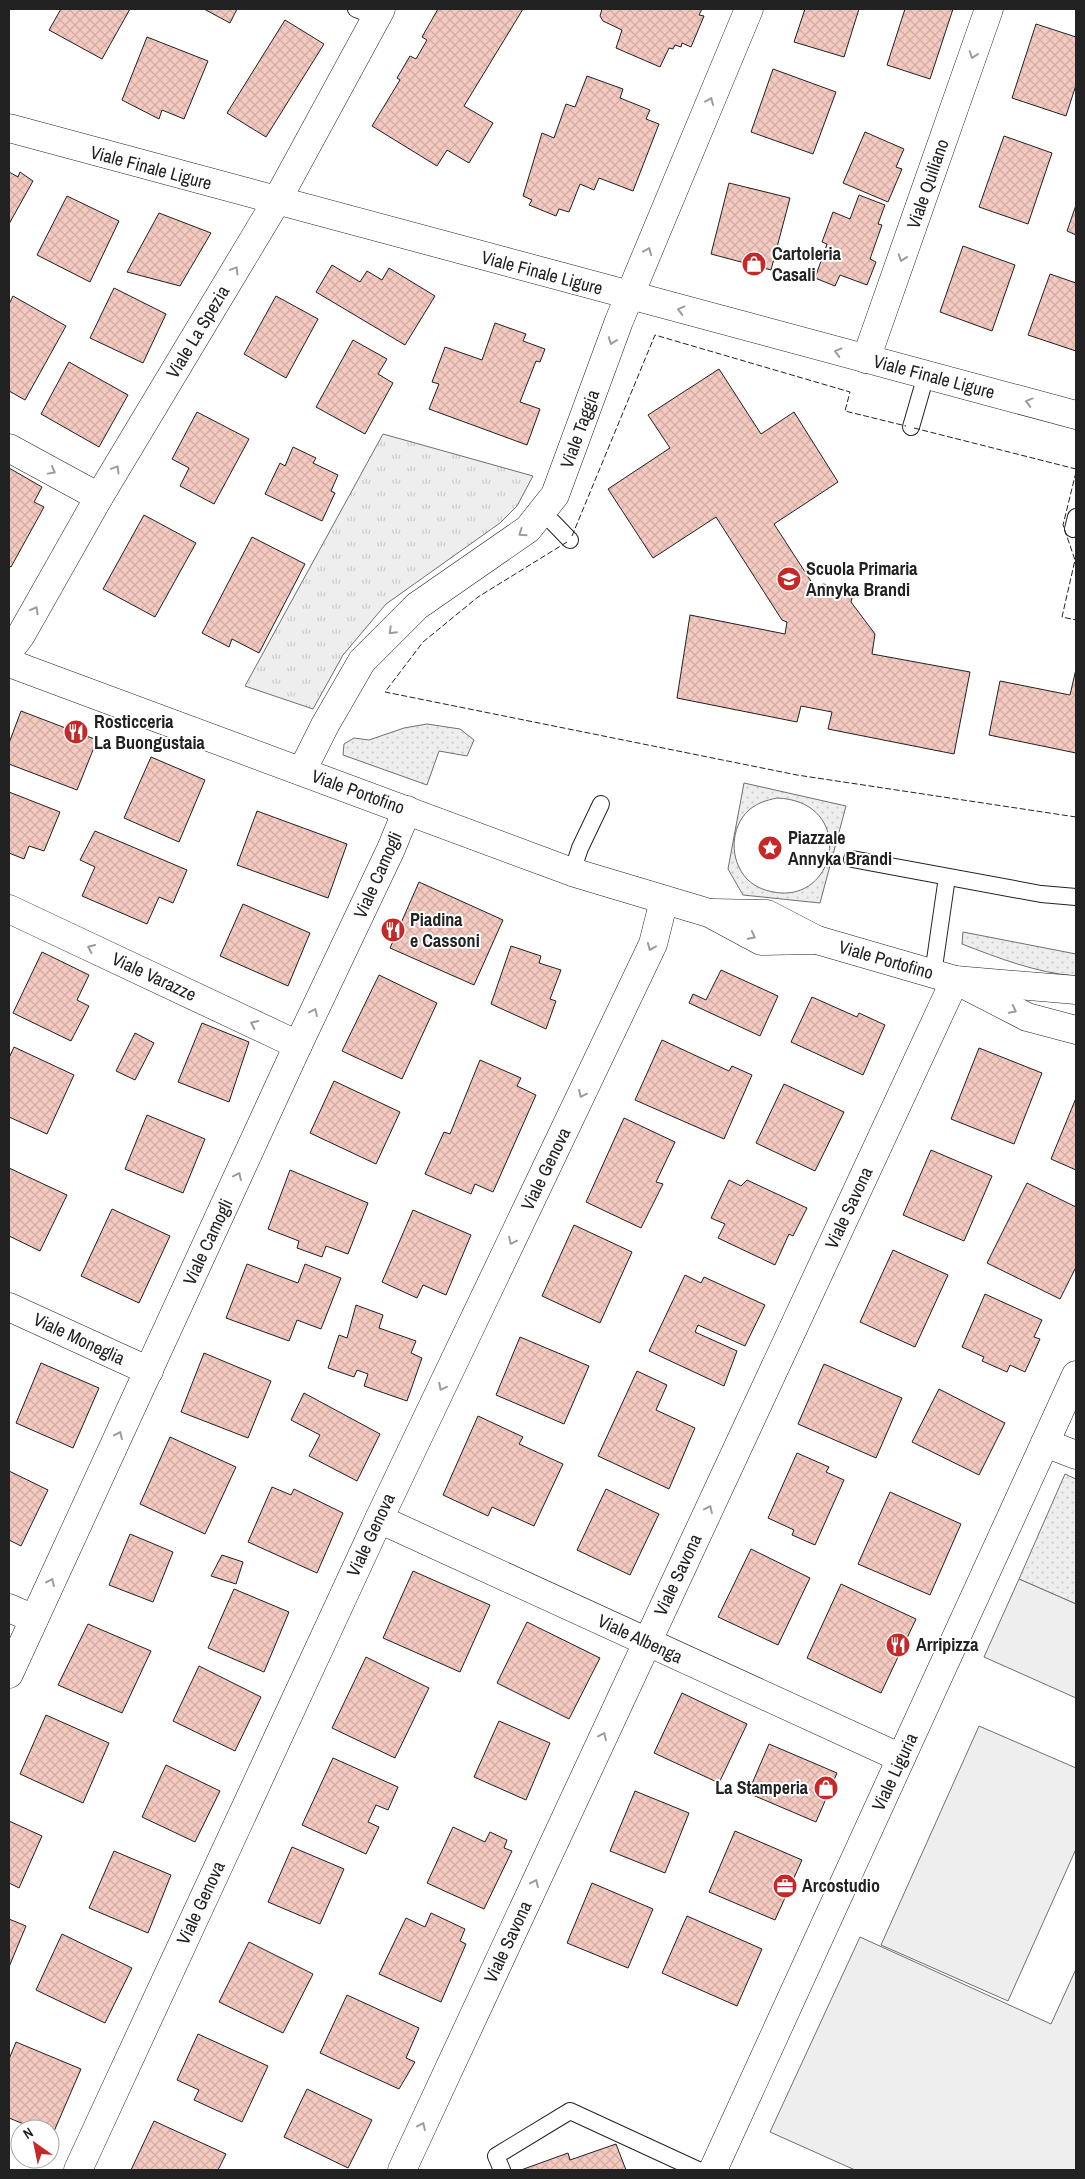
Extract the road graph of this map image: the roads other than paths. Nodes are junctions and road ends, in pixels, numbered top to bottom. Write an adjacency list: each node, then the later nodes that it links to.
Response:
1 (749, 9): 6 (street, Viale Taggia, one-way to 1)
2 (989, 9): 7 (street, Viale Quiliano, one-way to 7)
3 (371, 12): 5 (street, Viale La Spezia)
4 (9, 128): 5 (street, Viale Finale Ligure)
5 (276, 202): 6 (street, Viale Finale Ligure); 12 (street, Viale La Spezia, one-way to 5)
6 (629, 296): 7 (street, Viale Finale Ligure, one-way to 6); 13 (street, Viale Taggia, one-way to 13)
7 (866, 359): 8 (street, Viale Finale Ligure)
8 (926, 375): 9 (street, Viale Finale Ligure, one-way to 8); 10 (lane)
9 (1076, 415)
10 (911, 427)
11 (9, 448): 12 (street, one-way to 12)
12 (99, 497): 15 (street, Viale La Spezia, one-way to 12)
13 (542, 511): 14 (lane); 17 (street, Viale Taggia, one-way to 17)
14 (570, 540)
15 (9, 651)
16 (9, 663): 17 (street, Viale Portofino)
17 (302, 771): 19 (street, Viale Portofino)
18 (601, 804): 21 (lane)
19 (407, 810): 21 (street, Viale Portofino); 29 (street, Viale Camogli, one-way to 19)
20 (852, 859): 22 (lane)
21 (572, 872): 24 (street, Viale Portofino)
22 (947, 877): 23 (lane); 26 (lane)
23 (1076, 897)
24 (664, 900): 26 (street, Viale Portofino); 35 (street, Viale Genova, one-way to 35)
25 (9, 909): 29 (street, Viale Varazze, one-way to 25)
26 (944, 977): 27 (street, Viale Portofino); 28 (street, Viale Portofino, one-way to 28); 38 (street, Viale Savona, one-way to 26)
27 (1076, 990)
28 (1076, 1030)
29 (298, 1045): 31 (street, Viale Camogli, one-way to 29)
30 (9, 1307): 31 (street, Viale Moneglia)
31 (148, 1371): 37 (street, Viale Camogli, one-way to 31)
32 (1076, 1375): 33 (street, Viale Liguria)
33 (1045, 1443): 34 (street); 40 (street, Viale Liguria)
34 (1076, 1455)
35 (378, 1519): 38 (street, Viale Albenga); 41 (street, Viale Genova)
36 (9, 1608): 37 (street)
37 (34, 1619): 39 (street, Viale Camogli)
38 (647, 1642): 40 (street, Viale Albenga); 42 (street, Viale Savona, one-way to 38)
39 (9, 1674)
40 (901, 1758): 45 (street, Viale Liguria)
41 (78, 2170)
42 (402, 2170)
43 (502, 2170): 44 (lane)
44 (698, 2170)
45 (713, 2170)

